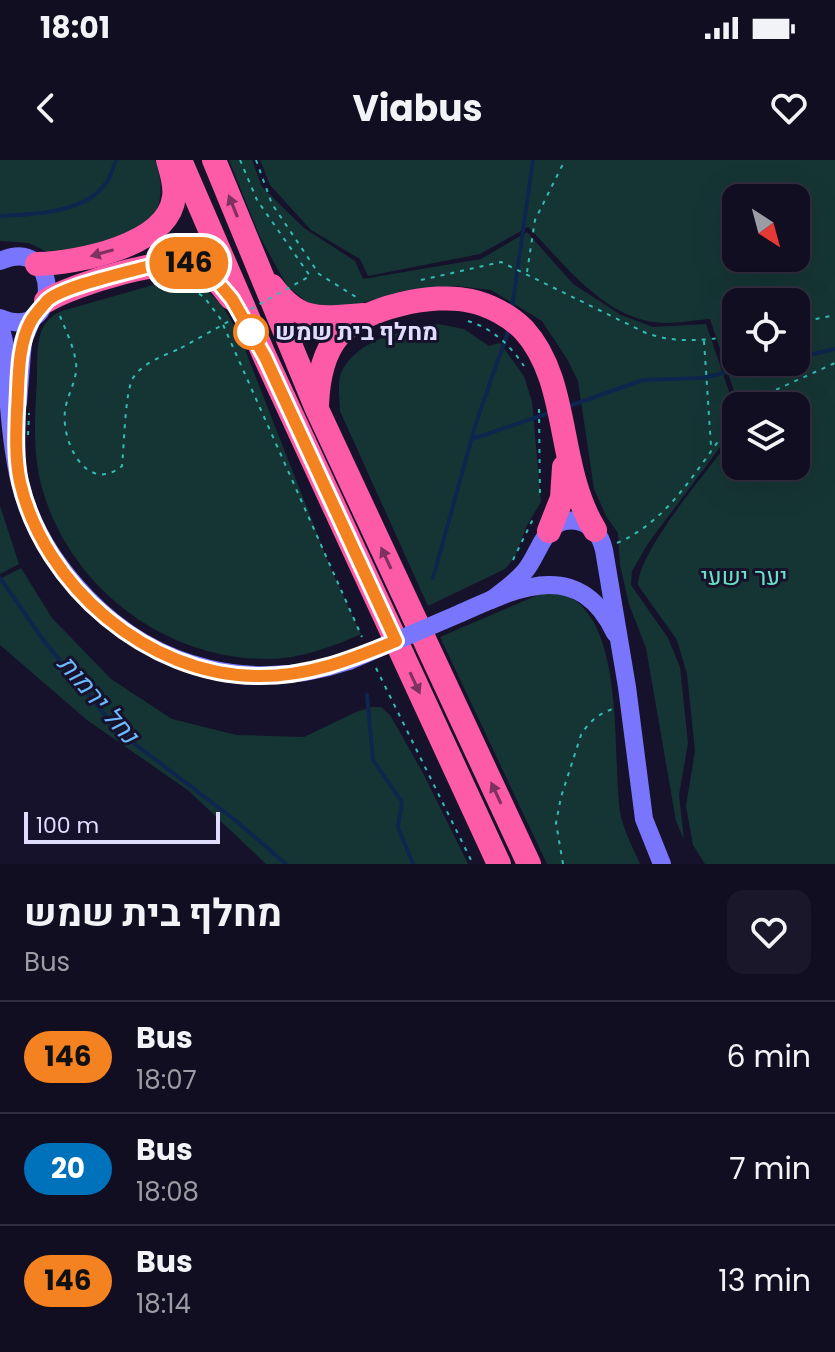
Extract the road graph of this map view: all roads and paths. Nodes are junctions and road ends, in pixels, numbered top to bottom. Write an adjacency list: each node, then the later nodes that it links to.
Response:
1 (168, 160): 9 (highway, one-way to 9)
2 (180, 160): 20 (highway)
3 (214, 160): 8 (highway, one-way to 3)
4 (240, 160): 12 (path, bridge)
5 (256, 160): 11 (path)
6 (565, 160): 19 (path)
7 (4, 258): 9 (main road)
8 (255, 260): 11 (highway); 26 (highway)
9 (37, 264): 12 (main road)
10 (179, 281): 40 (path)
11 (366, 309): 26 (highway); 32 (highway)
12 (39, 310): 14 (main road); 20 (highway); 33 (main road)
13 (835, 315): 16 (path)
14 (0, 318)
15 (462, 318): 22 (path)
16 (810, 320)
17 (0, 327): 28 (main road)
18 (722, 338): 19 (path)
19 (704, 340): 31 (path)
20 (265, 357): 45 (highway, one-way to 45)
21 (835, 363): 24 (path)
22 (528, 373)
23 (0, 376): 28 (main road)
24 (771, 392)
25 (539, 406): 34 (path)
26 (316, 407): 46 (highway, one-way to 26)
27 (29, 411): 30 (path)
28 (11, 425): 33 (main road)
29 (722, 436): 31 (path)
30 (28, 437)
31 (712, 448): 36 (path)
32 (565, 449): 35 (highway); 36 (highway)
33 (17, 462): 39 (main road, bridge)
34 (540, 507)
35 (541, 531): 36 (main road); 37 (path); 38 (main road); 39 (main road)
36 (601, 544): 38 (main road); 41 (main road)
37 (510, 566)
38 (564, 585): 39 (main road); 41 (main road)
39 (491, 600)
40 (363, 640)
41 (620, 646): 43 (main road)
42 (375, 666): 44 (path)
43 (629, 705): 47 (path); 48 (main road)
44 (473, 864)
45 (499, 864)
46 (529, 864)
47 (563, 864)
48 (662, 864)

